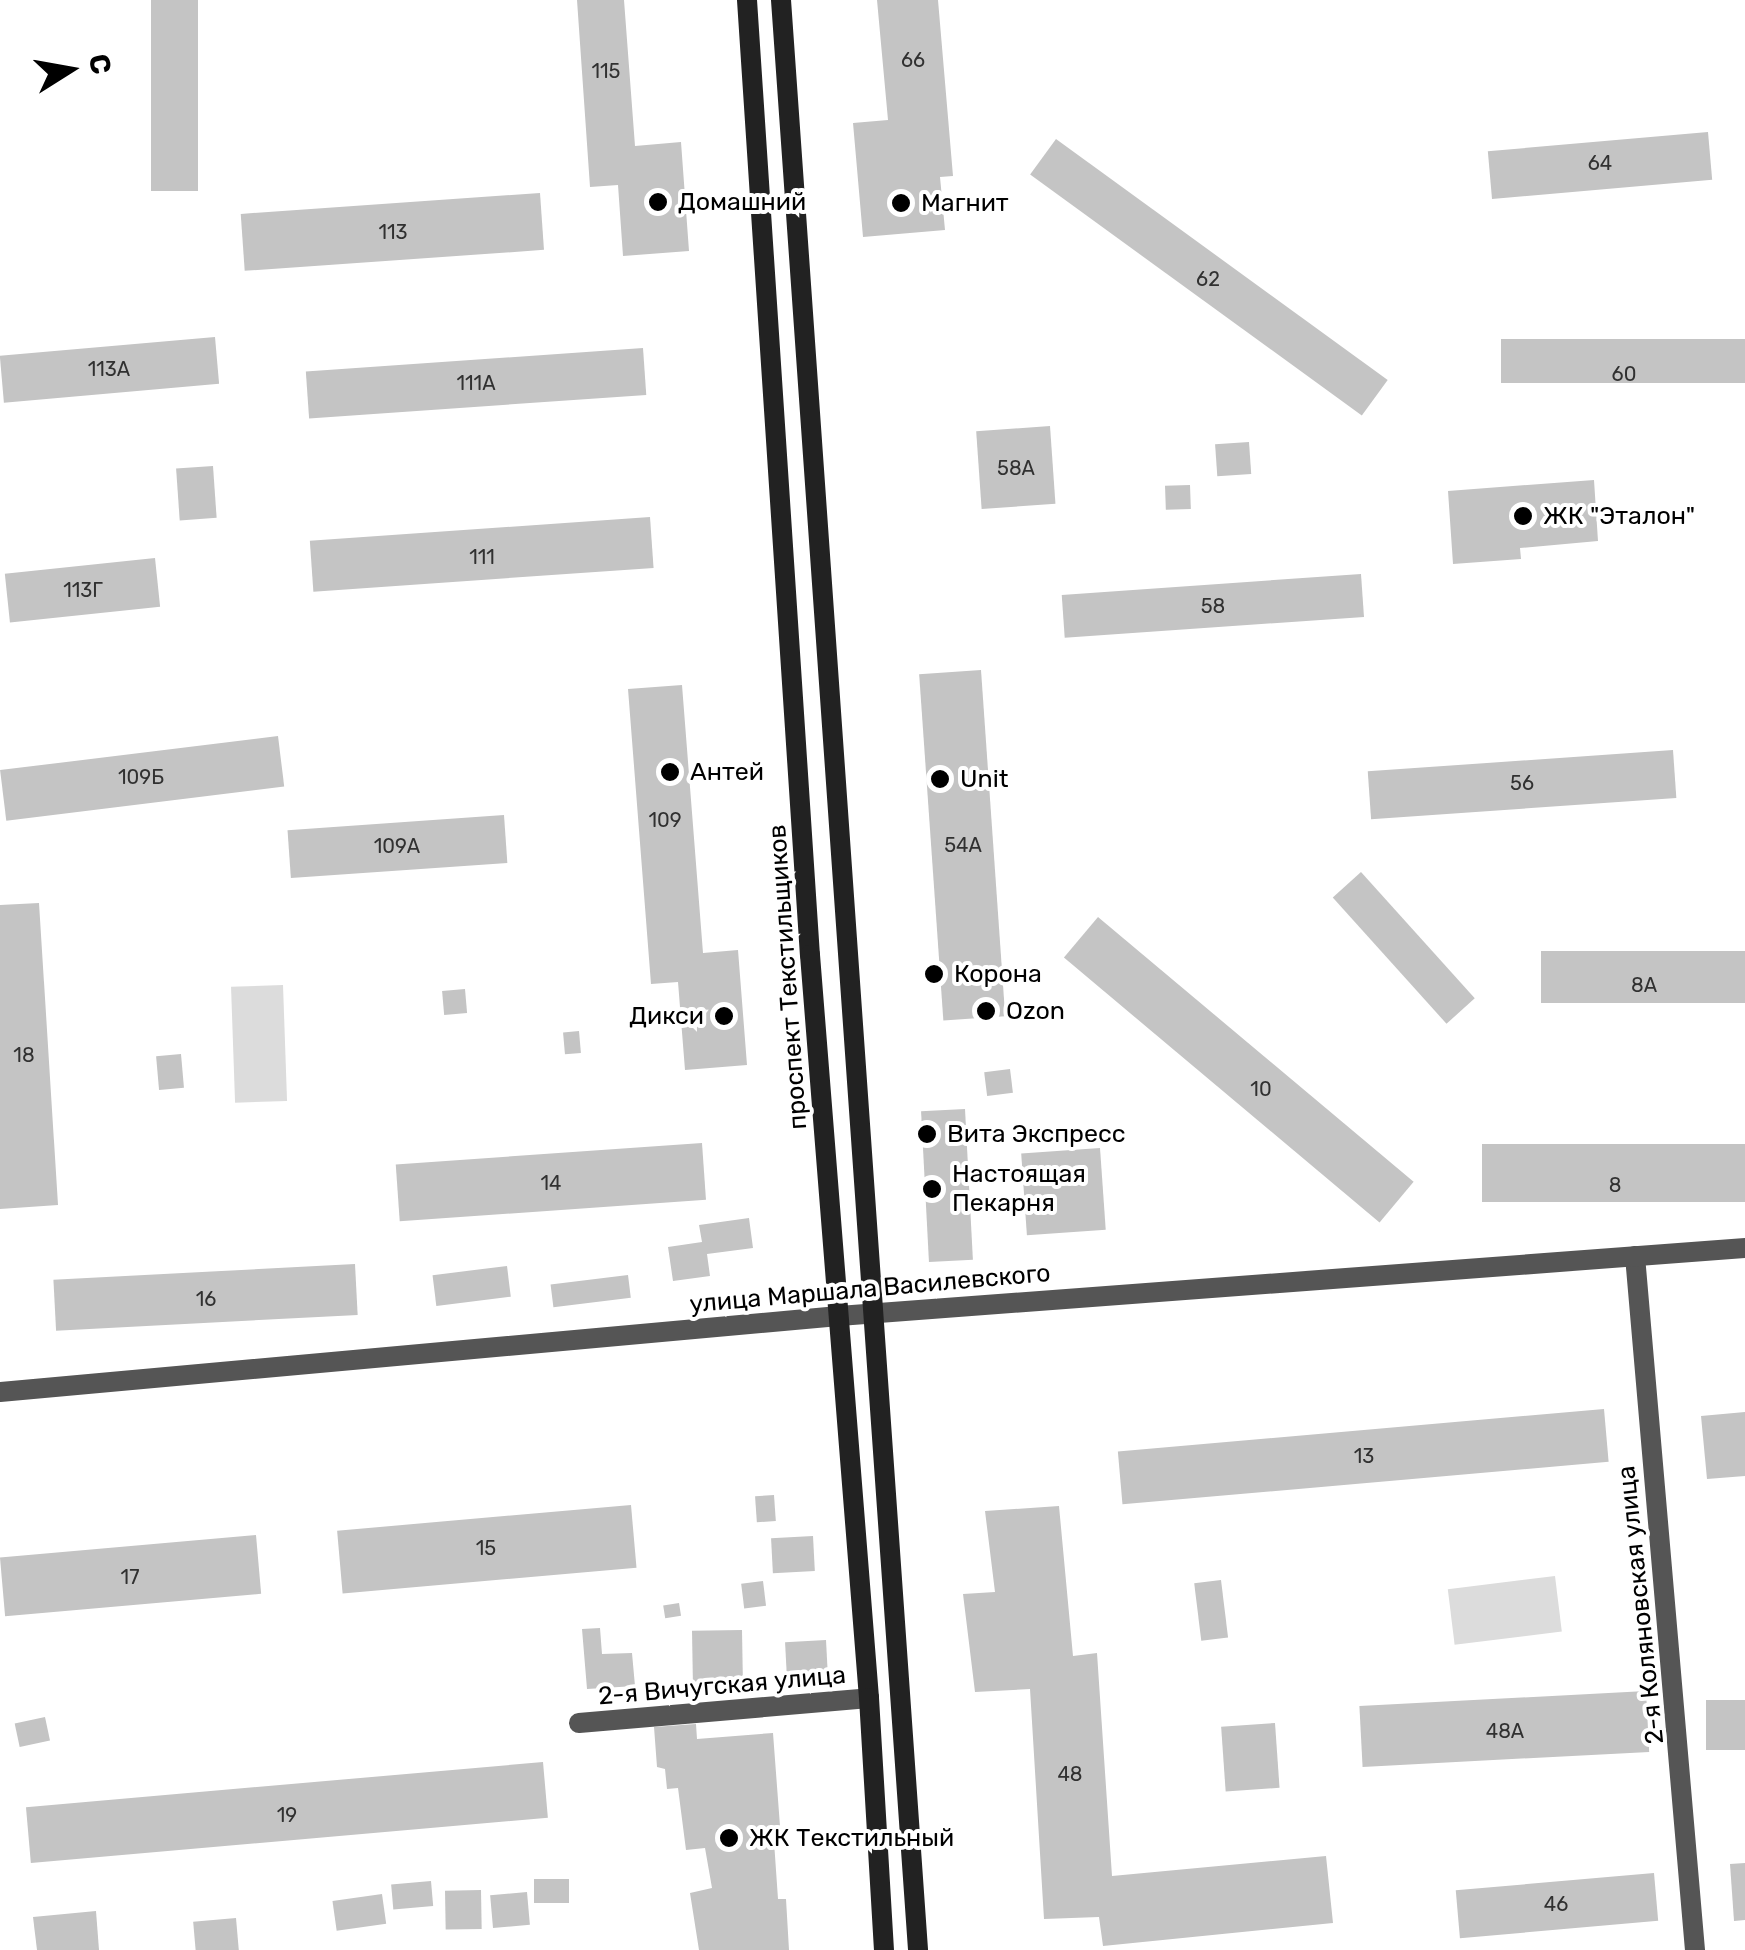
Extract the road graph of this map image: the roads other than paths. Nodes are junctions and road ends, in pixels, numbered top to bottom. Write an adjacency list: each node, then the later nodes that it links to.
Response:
1 (747, 0): 6 (main road, проспект Текстильщиков)
2 (781, 0): 5 (main road)
3 (1745, 1248): 4 (street, улица Маршала Василевского)
4 (1635, 1256): 5 (street, улица Маршала Василевского); 12 (street, 2-я Коляновская улица)
5 (874, 1313): 6 (street, улица Маршала Василевского); 11 (main road)
6 (839, 1316): 7 (street, улица Маршала Василевского); 8 (main road, проспект Текстильщиков)
7 (0, 1392)
8 (869, 1698): 9 (street, 2-я Вичугская улица); 10 (main road, проспект Текстильщиков)
9 (579, 1723)
10 (884, 1950)
11 (918, 1950)
12 (1696, 1950)

